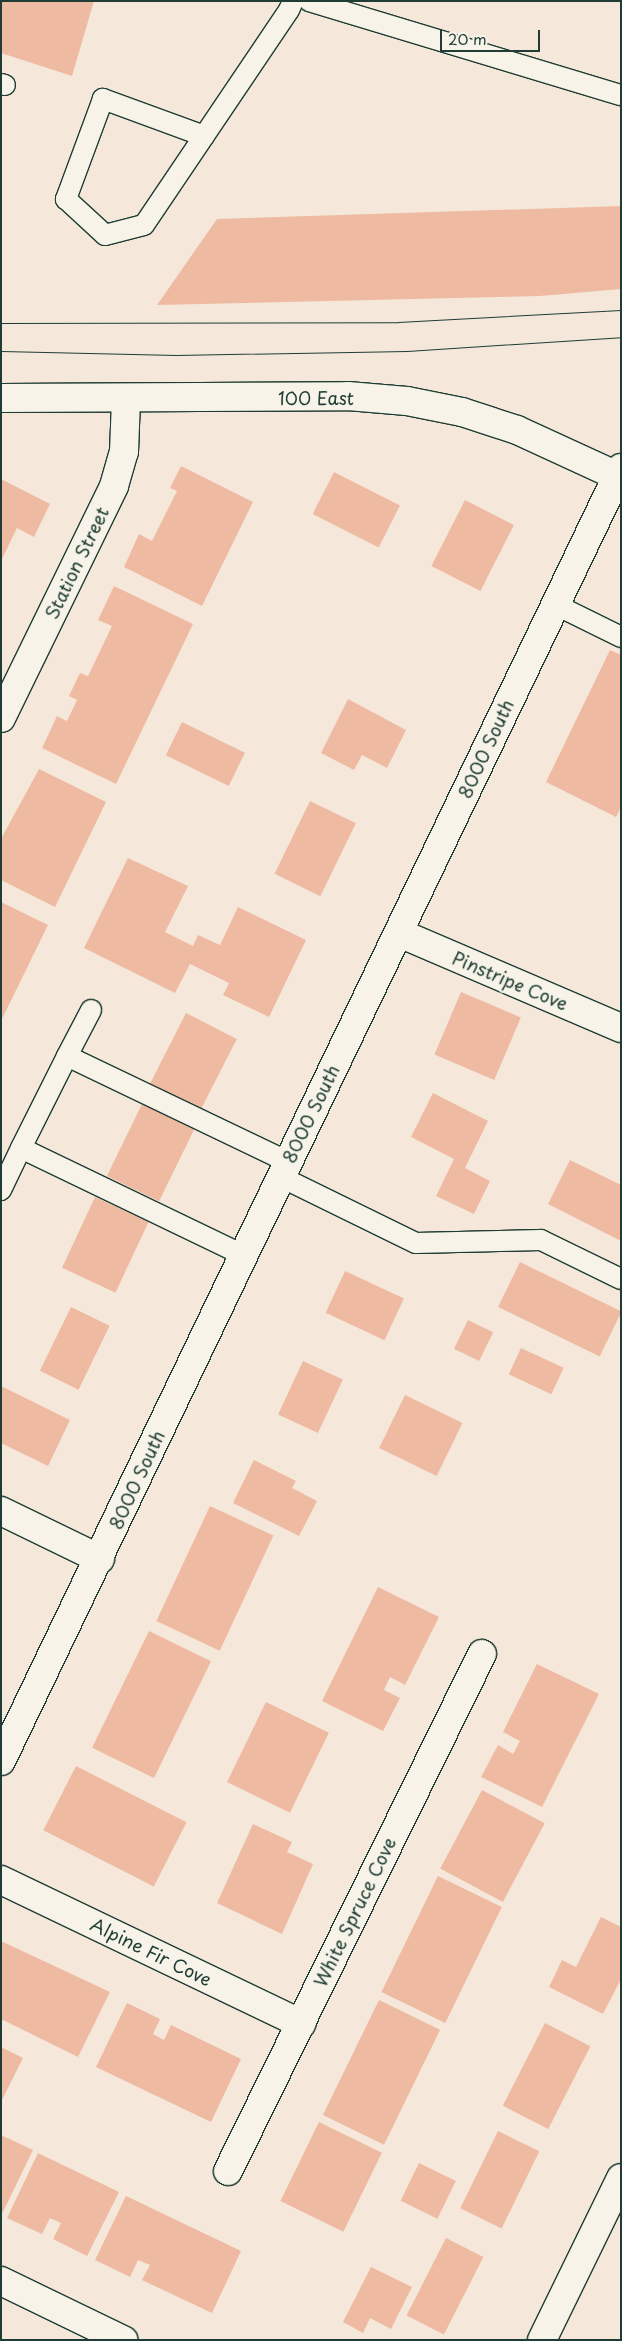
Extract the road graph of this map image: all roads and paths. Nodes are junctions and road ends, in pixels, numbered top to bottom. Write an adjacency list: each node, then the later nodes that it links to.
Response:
1 (293, 1): 4 (lane)
2 (309, 1): 3 (lane)
3 (621, 95)
4 (204, 136): 4 (lane)
5 (1, 398): 6 (street, 100 East)
6 (126, 400): 7 (street, 100 East); 10 (street, Station Street)
7 (619, 475): 8 (street, 8000 South)
8 (554, 604): 9 (lane); 11 (street, 8000 South)
9 (621, 637)
10 (1, 718)
11 (399, 933): 13 (street, Pinstripe Cove); 16 (street, 8000 South)
12 (91, 1010): 14 (lane)
13 (621, 1028)
14 (67, 1056): 15 (lane); 16 (lane)
15 (21, 1148): 17 (lane); 18 (lane)
16 (285, 1170): 18 (street, 8000 South); 19 (lane)
17 (1, 1190)
18 (243, 1256): 21 (street, 8000 South)
19 (621, 1279)
20 (1, 1511): 21 (street)
21 (100, 1559): 23 (street, 8000 South)
22 (482, 1654): 25 (street, White Spruce Cove)
23 (1, 1761)
24 (1, 1880): 25 (street, Alpine Fir Cove)
25 (301, 2024): 26 (street, White Spruce Cove)
26 (228, 2171)
27 (621, 2178): 30 (street)
28 (1, 2281): 29 (street)
29 (113, 2338)
30 (542, 2340)

